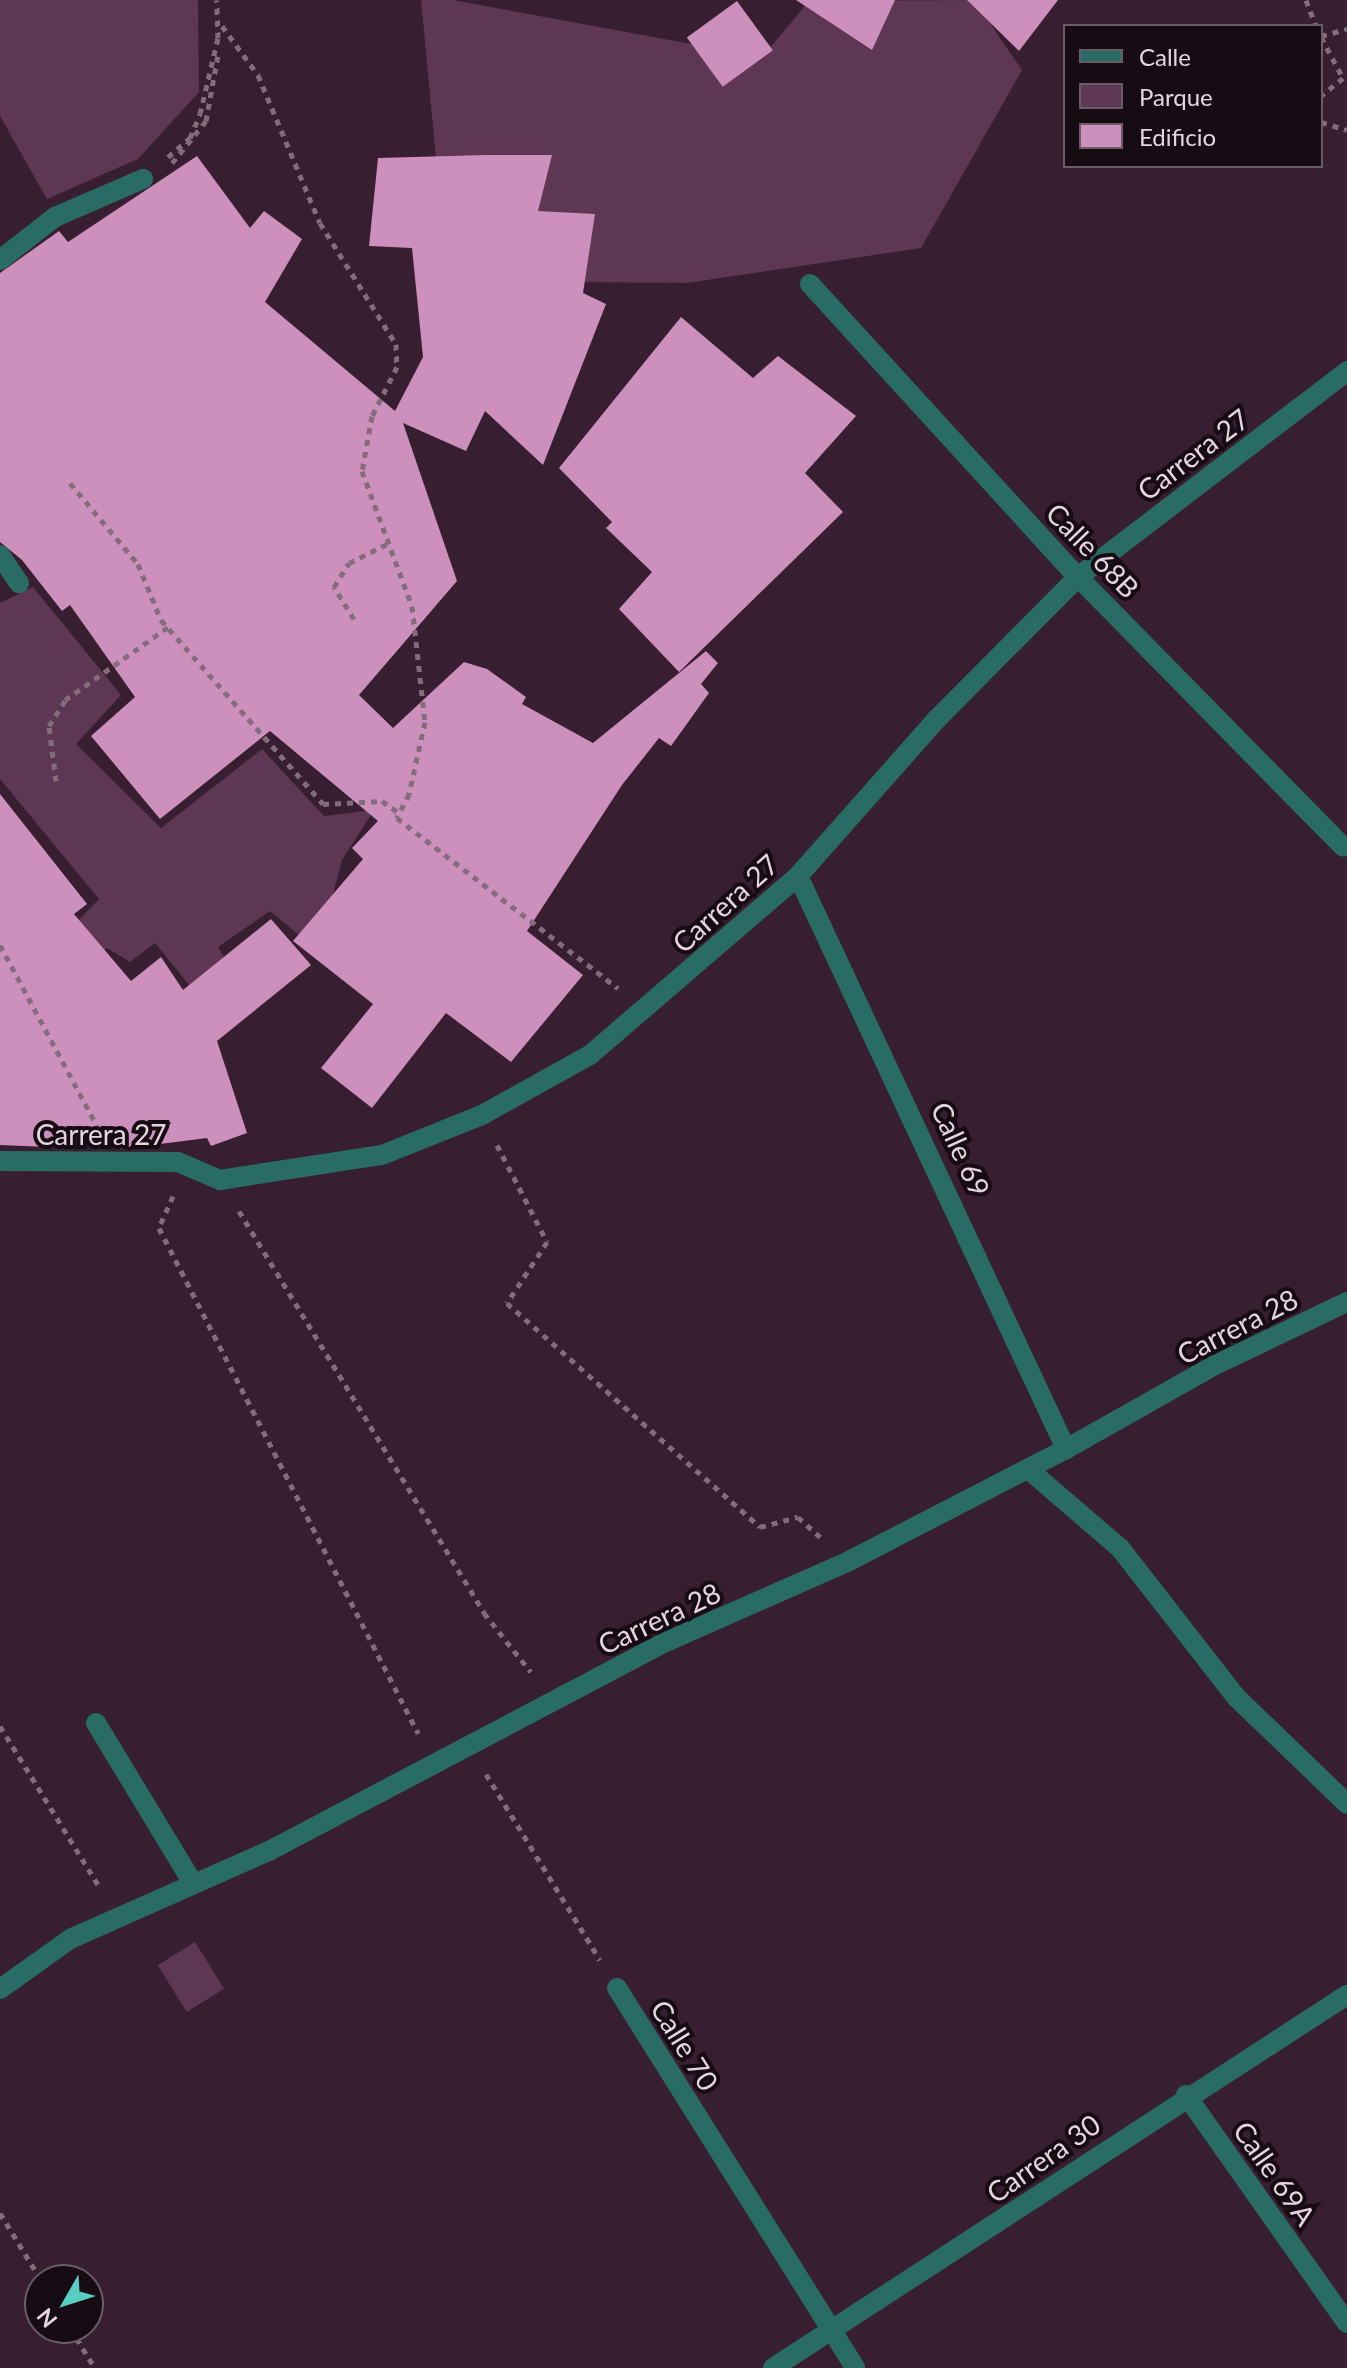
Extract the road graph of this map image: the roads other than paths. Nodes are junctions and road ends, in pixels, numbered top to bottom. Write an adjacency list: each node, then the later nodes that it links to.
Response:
1 (143, 179): 2 (street)
2 (0, 260)
3 (810, 284): 6 (street, Calle 68B)
4 (1347, 371): 6 (street, Carrera 27)
5 (0, 555): 7 (street)
6 (1078, 577): 8 (street, Calle 68B); 9 (street, Carrera 27)
7 (19, 583)
8 (1345, 849)
9 (798, 876): 10 (street, Carrera 27); 12 (street, Calle 69)
10 (0, 1161)
11 (1347, 1302): 12 (street, Carrera 28)
12 (1066, 1449): 13 (street, Carrera 28)
13 (1028, 1469): 15 (street); 16 (street, Carrera 28)
14 (96, 1723): 16 (street)
15 (1347, 1804)
16 (193, 1883): 18 (street, Carrera 28)
17 (617, 1988): 22 (street, Calle 70)
18 (0, 1989)
19 (1347, 1995): 20 (street, Carrera 30)
20 (1186, 2095): 21 (street, Calle 69A); 22 (street, Carrera 30)
21 (1347, 2323)
22 (829, 2330): 23 (street, Carrera 30); 24 (street, Calle 70)
23 (773, 2368)
24 (855, 2368)

